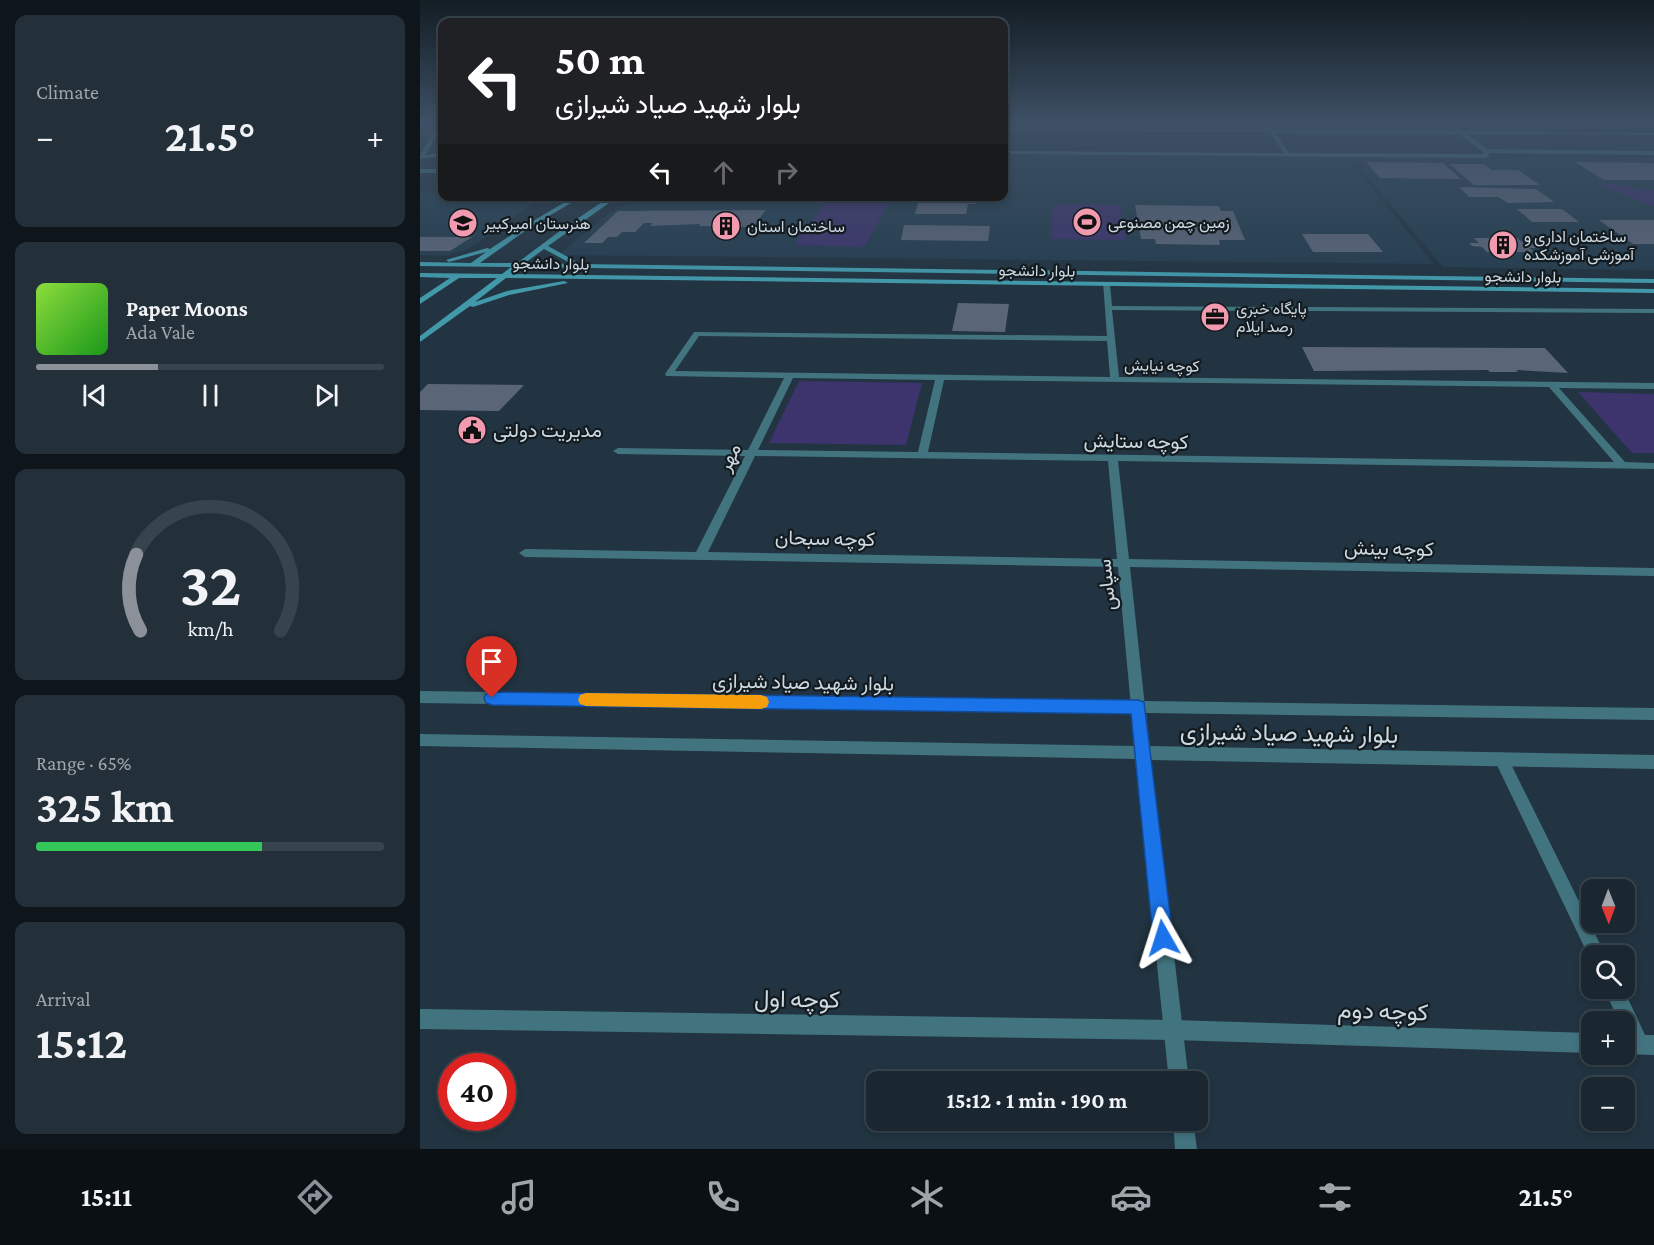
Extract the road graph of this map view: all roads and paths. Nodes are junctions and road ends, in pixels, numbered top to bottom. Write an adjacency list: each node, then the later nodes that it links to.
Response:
1 (571, 201): 3 (main road)
2 (608, 201): 4 (main road)
3 (500, 246): 5 (main road); 6 (main road)
4 (543, 246): 7 (main road); 8 (main road)
5 (421, 264): 6 (main road, بلوار دانشجو)
6 (473, 265): 7 (main road, بلوار دانشجو); 10 (main road)
7 (518, 266): 8 (main road, بلوار دانشجو); 11 (main road)
8 (588, 267): 13 (main road, بلوار دانشجو)
9 (420, 275): 10 (main road, بلوار دانشجو)
10 (457, 276): 11 (main road, بلوار دانشجو); 16 (main road)
11 (504, 276): 12 (main road, بلوار دانشجو); 18 (main road)
12 (598, 278): 14 (main road, بلوار دانشجو); 18 (main road)
13 (1654, 281)
14 (1106, 284): 15 (main road, بلوار دانشجو); 17 (street)
15 (1654, 291)
16 (420, 302)
17 (1108, 308): 19 (street); 20 (street)
18 (458, 311): 21 (main road)
19 (1654, 311)
20 (1112, 339): 22 (street, كوچه نيايش); 24 (street)
21 (420, 340)
22 (790, 375): 23 (street, كوچه نيايش); 28 (street, مهر)
23 (940, 377): 24 (street, كوچه نيايش); 29 (street)
24 (1115, 380): 25 (street, كوچه نيايش)
25 (1552, 385): 26 (street, كوچه نيايش); 31 (street)
26 (1654, 386)
27 (618, 451): 28 (street, کوچه ستایش)
28 (752, 453): 29 (street, کوچه ستایش); 34 (street, مهر)
29 (922, 456): 30 (street, کوچه ستایش)
30 (1113, 458): 31 (street, کوچه ستایش); 35 (street, سپاس)
31 (1623, 466): 32 (street, کوچه ستایش)
32 (1654, 466)
33 (525, 553): 34 (street, کوچه سبحان)
34 (700, 556): 35 (street, کوچه سبحان)
35 (1124, 563): 36 (street, کوچه بینش); 38 (street, سپاس)
36 (1654, 572)
37 (420, 697): 38 (street, بلوار شهید صیاد شیرازی)
38 (1138, 707): 39 (street, بلوار شهید صیاد شیرازی); 41 (street, سپاس)
39 (1654, 714)
40 (420, 740): 41 (street, بلوار شهید صیاد شیرازی)
41 (1143, 753): 42 (street, بلوار شهید صیاد شیرازی); 47 (street, سپاس)
42 (1501, 759): 43 (street, بلوار شهید صیاد شیرازی); 44 (street)
43 (1654, 762)
44 (1592, 945)
45 (1618, 999): 49 (street)
46 (420, 1019): 47 (street, کوچه اول)
47 (1173, 1030): 48 (street, کوچه دوم); 50 (street, سپاس)
48 (1581, 1043)
49 (1640, 1045)
50 (1178, 1071)
51 (1184, 1131): 52 (street)
52 (1186, 1149)

